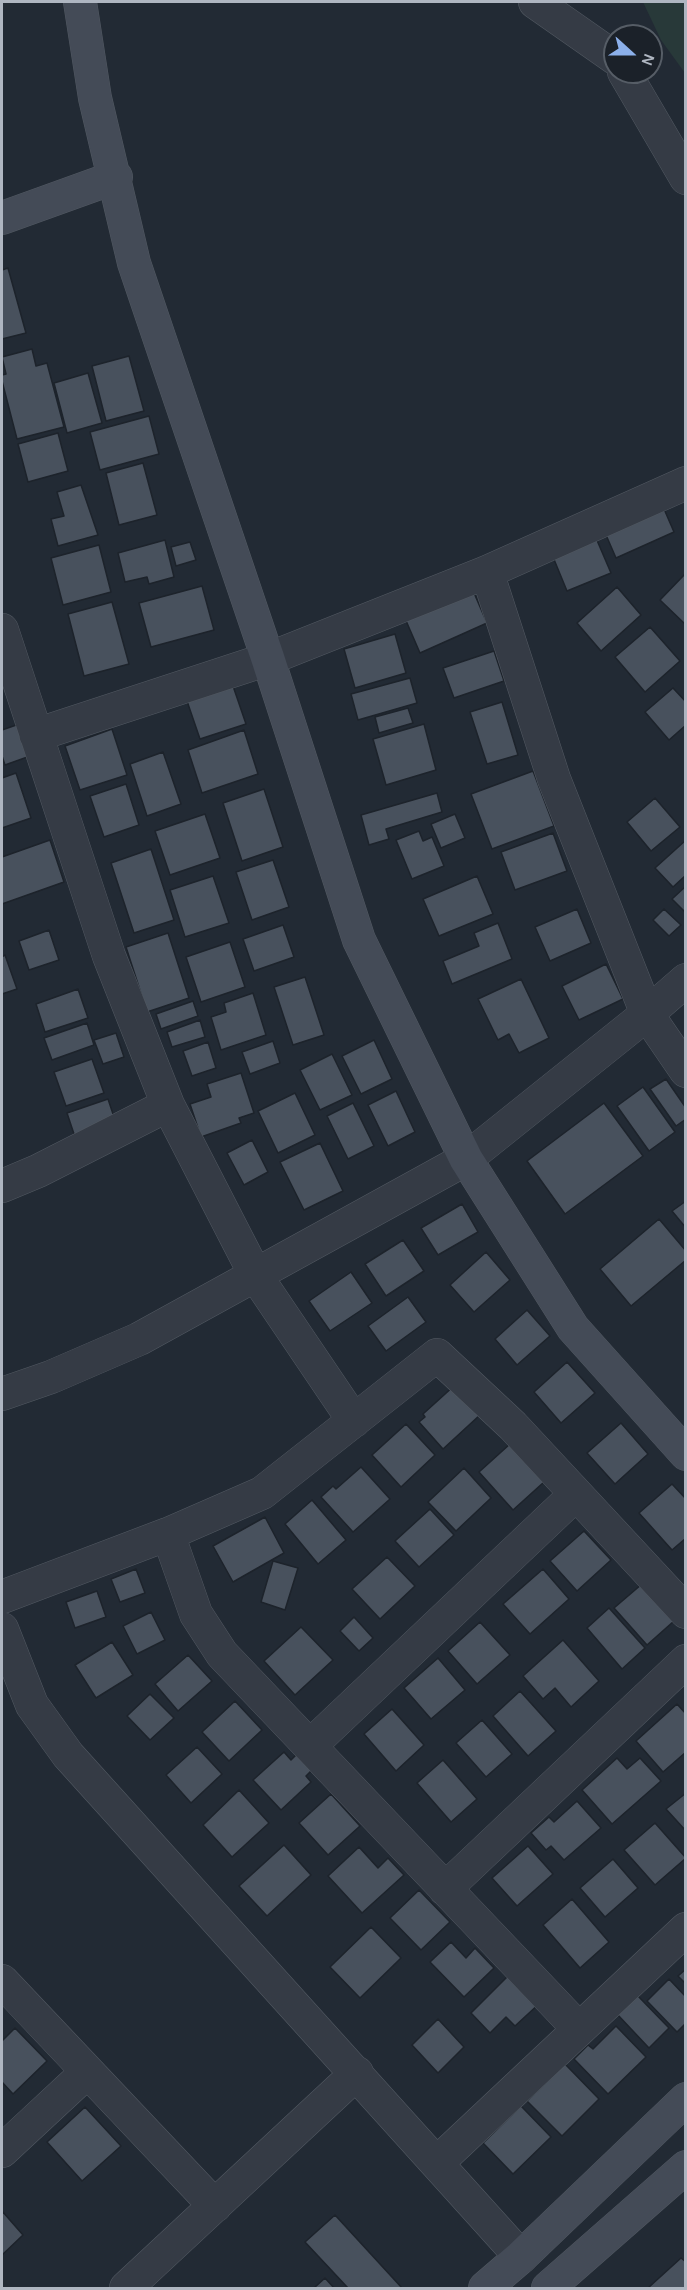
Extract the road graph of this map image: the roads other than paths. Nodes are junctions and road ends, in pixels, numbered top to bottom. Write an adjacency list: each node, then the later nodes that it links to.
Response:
1 (80, 2): 5 (street)
2 (535, 2): 3 (street)
3 (603, 50)
4 (631, 84): 6 (street)
5 (116, 177): 7 (street); 11 (street)
6 (686, 178)
7 (2, 218)
8 (681, 492): 9 (street)
9 (487, 572): 11 (street); 14 (street)
10 (2, 630): 12 (street)
11 (268, 659): 12 (street); 17 (street)
12 (36, 735): 16 (street)
13 (686, 980): 14 (street)
14 (647, 1014): 15 (street); 17 (street)
15 (686, 1071)
16 (168, 1105): 18 (street); 19 (street)
17 (466, 1159): 19 (street); 22 (street)
18 (2, 1186)
19 (256, 1276): 20 (street); 21 (street)
20 (2, 1394)
21 (354, 1421): 23 (street); 24 (street)
22 (686, 1454)
23 (576, 1494): 26 (street); 29 (street)
24 (168, 1534): 25 (street); 29 (street)
25 (2, 1597)
26 (686, 1612)
27 (2, 1629): 35 (street)
28 (686, 1660): 30 (street)
29 (310, 1746): 30 (street)
30 (445, 1889): 33 (street)
31 (686, 1929): 33 (street)
32 (2, 1981): 34 (street)
33 (579, 2029): 38 (street)
34 (87, 2072): 37 (street); 40 (street)
35 (357, 2073): 38 (street); 40 (street)
36 (686, 2098): 41 (street)
37 (2, 2151)
38 (438, 2162): 41 (street)
39 (686, 2167): 42 (street)
40 (215, 2206): 43 (street)
41 (521, 2257): 44 (street)
42 (550, 2288)
43 (126, 2289)
44 (485, 2289)

